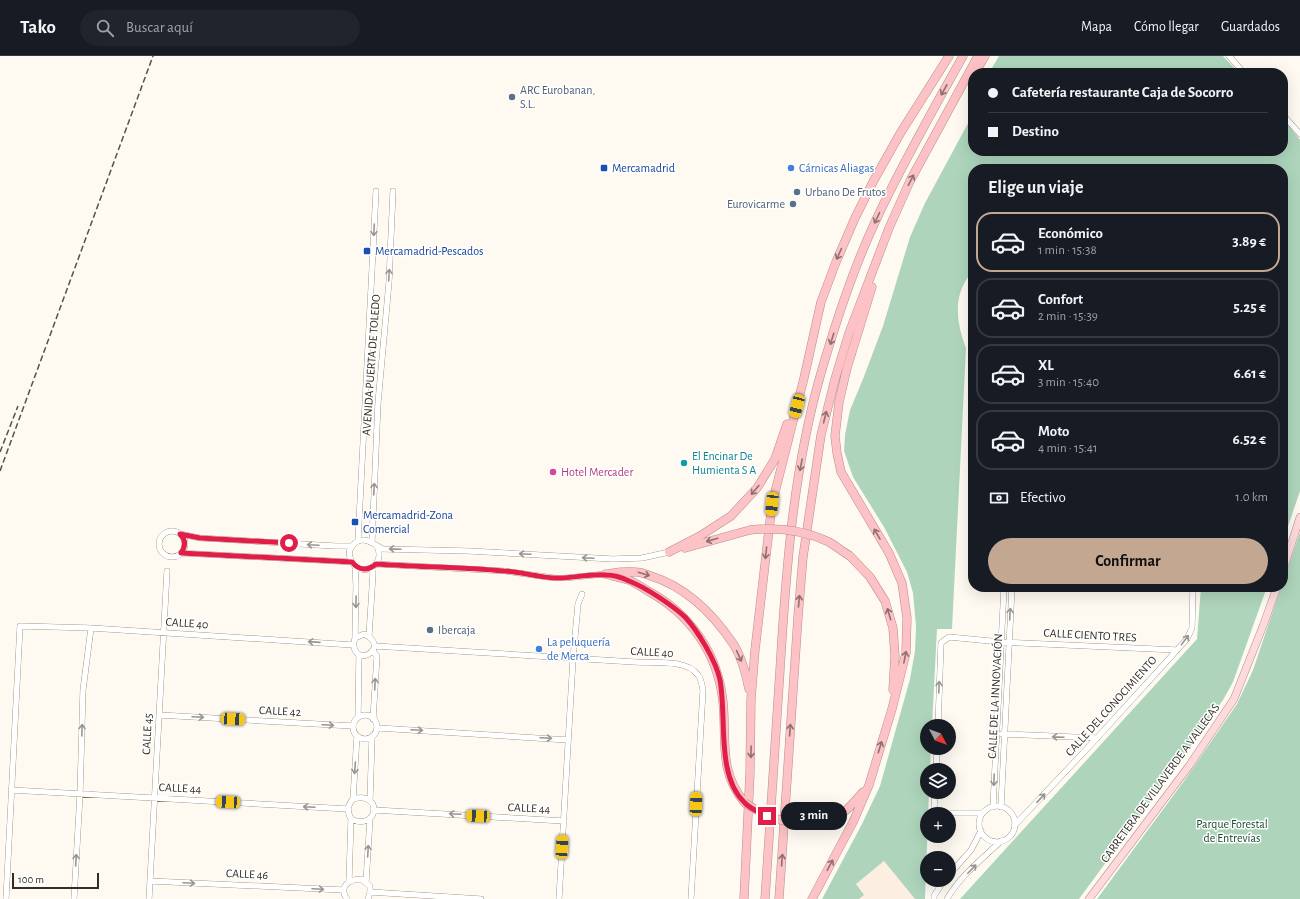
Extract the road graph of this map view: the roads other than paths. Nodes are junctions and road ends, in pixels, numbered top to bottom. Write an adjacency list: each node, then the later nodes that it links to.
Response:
1 (950, 56): 17 (highway, one-way to 17)
2 (963, 56): 96 (highway, one-way to 96)
3 (978, 56): 6 (highway)
4 (985, 56): 7 (highway)
5 (1229, 56): 8 (street)
6 (971, 68)
7 (978, 68)
8 (1240, 68)
9 (968, 74): 13 (highway)
10 (968, 85): 13 (highway)
11 (1288, 121): 12 (street)
12 (1300, 134)
13 (929, 145): 16 (highway, one-way to 13)
14 (376, 191): 20 (street, AVENIDA PUERTA DE TOLEDO, one-way to 20)
15 (393, 191): 21 (street, AVENIDA PUERTA DE TOLEDO, one-way to 15)
16 (888, 228): 49 (highway, one-way to 16); 97 (highway, one-way to 16)
17 (804, 378): 24 (highway, one-way to 24); 48 (highway, one-way to 48)
18 (1300, 517): 26 (main road)
19 (180, 534): 22 (street, one-way to 19); 25 (street); 25 (street)
20 (358, 541): 21 (street); 22 (street)
21 (372, 542): 23 (street)
22 (352, 546): 27 (street)
23 (377, 546): 24 (street, one-way to 23); 28 (street)
24 (668, 552): 49 (highway, one-way to 24, bridge)
25 (181, 553): 27 (street)
26 (1288, 554)
27 (353, 564): 29 (street); 40 (street, one-way to 40)
28 (376, 564): 29 (street); 31 (street)
29 (372, 568): 39 (street)
30 (167, 571): 38 (street, CALLE 45)
31 (606, 574): 48 (highway, one-way to 48); 62 (highway, bridge)
32 (1004, 592): 41 (street, CALLE DE LA INNOVACIÓN)
33 (1012, 592): 42 (street, CALLE DE LA INNOVACIÓN, one-way to 33)
34 (1193, 592): 45 (street, CALLE DEL CONOCIMIENTO, one-way to 34)
35 (1275, 592): 101 (main road, CARRETERA DE VILLAVERDE A VALLECAS)
36 (582, 594): 47 (street)
37 (91, 628): 38 (street, CALLE 40); 63 (street, CALLE 40); 64 (street, one-way to 37)
38 (164, 632): 43 (street, CALLE 40, one-way to 38); 50 (street, CALLE 45)
39 (369, 636): 40 (street); 44 (street)
40 (355, 638): 43 (street)
41 (1001, 642): 42 (street, CALLE CIENTO TRES); 53 (street, CALLE CIENTO TRES, one-way to 41); 56 (street, CALLE DE LA INNOVACIÓN)
42 (1009, 642): 45 (street, CALLE CIENTO TRES); 57 (street, CALLE DE LA INNOVACIÓN)
43 (353, 645): 46 (street)
44 (374, 648): 46 (street); 47 (street, CALLE 40); 52 (street, one-way to 44)
45 (1177, 650): 60 (street, CALLE DEL CONOCIMIENTO)
46 (359, 655): 51 (street)
47 (573, 658): 61 (street); 94 (street, CALLE 40)
48 (751, 699): 95 (highway, one-way to 95)
49 (892, 709): 62 (highway, one-way to 49)
50 (159, 715): 54 (street, CALLE 42, one-way to 54); 65 (street, CALLE 45)
51 (358, 717): 52 (street); 54 (street)
52 (374, 719): 55 (street)
53 (938, 719)
54 (353, 726): 58 (street)
55 (378, 728): 59 (street); 61 (street, one-way to 61)
56 (996, 734): 57 (street); 69 (street, CALLE DE LA INNOVACIÓN, one-way to 69)
57 (1004, 734): 60 (street, one-way to 57); 70 (street, CALLE DE LA INNOVACIÓN)
58 (357, 736): 59 (street); 66 (street, one-way to 66)
59 (372, 738): 68 (street)
60 (1097, 738): 77 (street, CALLE DEL CONOCIMIENTO, one-way to 60)
61 (568, 740): 76 (street)
62 (869, 785): 98 (highway, one-way to 62)
63 (11, 790): 64 (street, CALLE 44); 87 (street)
64 (80, 794): 65 (street, CALLE 44); 88 (street, one-way to 64)
65 (154, 798): 71 (street, CALLE 44, one-way to 65); 81 (street, CALLE 45)
66 (353, 799): 68 (street); 71 (street)
67 (935, 799): 73 (street)
68 (370, 800): 72 (street)
69 (994, 807): 70 (street); 73 (street)
70 (1001, 807): 77 (street)
71 (348, 809): 74 (street)
72 (374, 810): 75 (street); 76 (street, CALLE 44, one-way to 72)
73 (982, 814): 78 (street)
74 (351, 818): 75 (street); 82 (street)
75 (370, 819): 83 (street, one-way to 75)
76 (564, 821): 93 (street)
77 (1014, 826): 79 (street)
78 (980, 832): 79 (street); 80 (street)
79 (1002, 841): 100 (street, one-way to 79)
80 (956, 867)
81 (150, 881): 85 (street, CALLE 46, one-way to 85); 89 (street, CALLE 45)
82 (349, 881): 83 (street); 85 (street)
83 (366, 882): 86 (street)
84 (940, 887): 99 (street)
85 (343, 890): 90 (street)
86 (370, 892): 91 (street); 92 (street)
87 (6, 899)
88 (74, 899)
89 (149, 899)
90 (347, 899)
91 (368, 899)
92 (481, 899)
93 (559, 899)
94 (691, 899)
95 (744, 899)
96 (765, 899)
97 (779, 899)
98 (812, 899)
99 (934, 899)
100 (947, 899)
101 (1089, 899)

